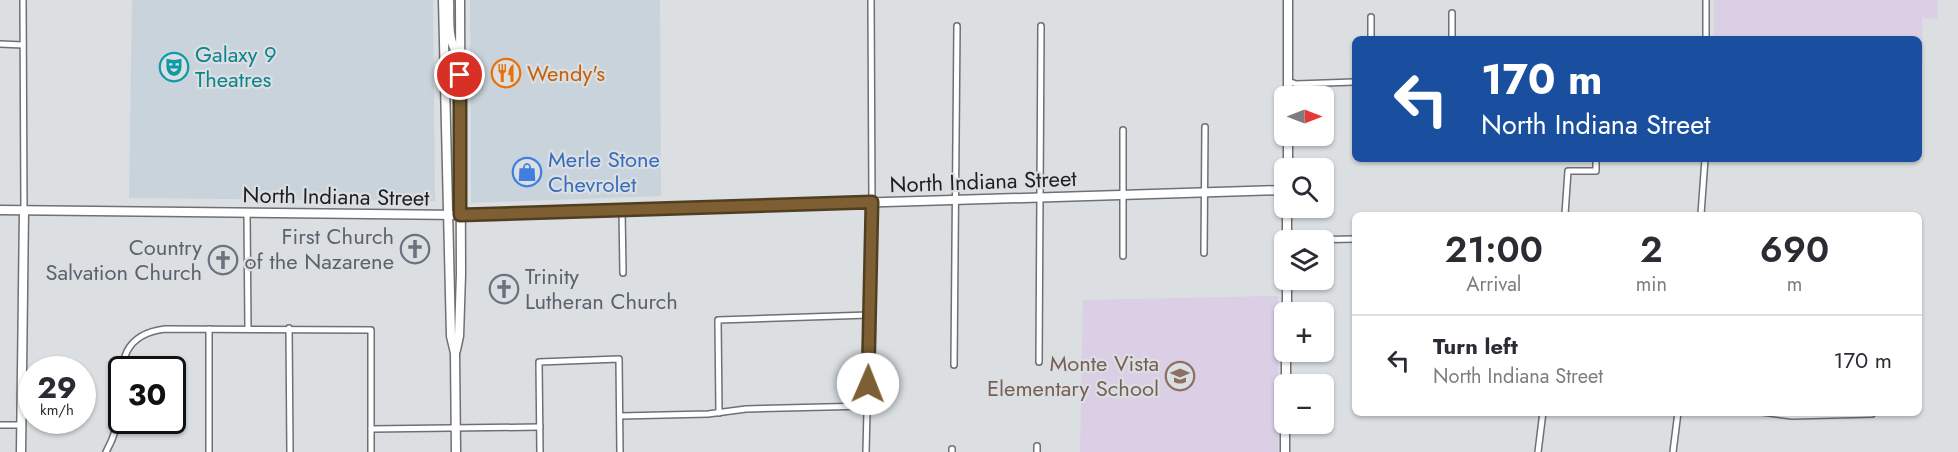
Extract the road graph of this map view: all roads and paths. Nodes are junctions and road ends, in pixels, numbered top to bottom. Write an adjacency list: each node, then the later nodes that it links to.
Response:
1 (23, 0): 16 (street)
2 (443, 0): 21 (main road)
3 (449, 0): 17 (main road)
4 (460, 0): 17 (main road)
5 (871, 0): 32 (street)
6 (1288, 0): 18 (main road)
7 (1706, 0): 14 (street)
8 (1452, 13): 13 (street)
9 (1371, 17): 12 (street)
10 (957, 26): 31 (street)
11 (1041, 26): 30 (street)
12 (1371, 36)
13 (1452, 36)
14 (1706, 36)
15 (0, 45): 16 (street)
16 (23, 45): 34 (street)
17 (460, 55): 24 (main road)
18 (1288, 81): 19 (street); 20 (main road)
19 (1352, 82)
20 (1288, 86)
21 (446, 89): 24 (main road); 40 (main road)
22 (1205, 127): 28 (street)
23 (1123, 130): 29 (street)
24 (460, 141): 39 (main road)
25 (1596, 162): 36 (street)
26 (1705, 162): 37 (street)
27 (1274, 190): 28 (main road, North Indiana Street)
28 (1205, 192): 29 (main road, North Indiana Street); 43 (street)
29 (1124, 195): 30 (main road, North Indiana Street); 44 (street)
30 (1041, 197): 31 (main road, North Indiana Street); 53 (street)
31 (957, 200): 32 (main road, North Indiana Street); 54 (street)
32 (872, 202): 35 (main road, North Indiana Street); 46 (street)
33 (0, 210): 34 (main road, North Indiana Street)
34 (24, 210): 38 (main road, North Indiana Street); 51 (main road)
35 (622, 210): 39 (main road, North Indiana Street); 45 (street)
36 (1565, 212)
37 (1701, 212)
38 (247, 213): 40 (main road, North Indiana Street); 49 (street)
39 (460, 215): 40 (main road, North Indiana Street); 50 (main road)
40 (447, 216): 50 (main road)
41 (1334, 239): 42 (street)
42 (1352, 239)
43 (1204, 253)
44 (1123, 256)
45 (623, 273)
46 (869, 315): 55 (street); 56 (street)
47 (289, 328): 49 (street); 64 (street); 71 (street)
48 (209, 329): 49 (street); 52 (street); 70 (street)
49 (248, 329)
50 (455, 353): 62 (main road)
51 (23, 356)
52 (124, 356)
53 (1039, 363)
54 (954, 365)
55 (868, 406): 56 (street); 76 (street)
56 (719, 413): 57 (street)
57 (620, 416): 63 (street); 75 (street)
58 (1542, 416): 78 (street)
59 (1678, 416): 79 (street)
60 (0, 425): 61 (street)
61 (18, 425)
62 (456, 428): 63 (street); 64 (street); 73 (main road)
63 (540, 428): 74 (street)
64 (371, 429): 72 (street)
65 (22, 434): 68 (main road)
66 (115, 434): 69 (street)
67 (1285, 434): 77 (main road)
68 (21, 452)
69 (106, 452)
70 (209, 452)
71 (290, 452)
72 (371, 452)
73 (456, 452)
74 (540, 452)
75 (620, 452)
76 (866, 452)
77 (1285, 452)
78 (1538, 452)
79 (1673, 452)

